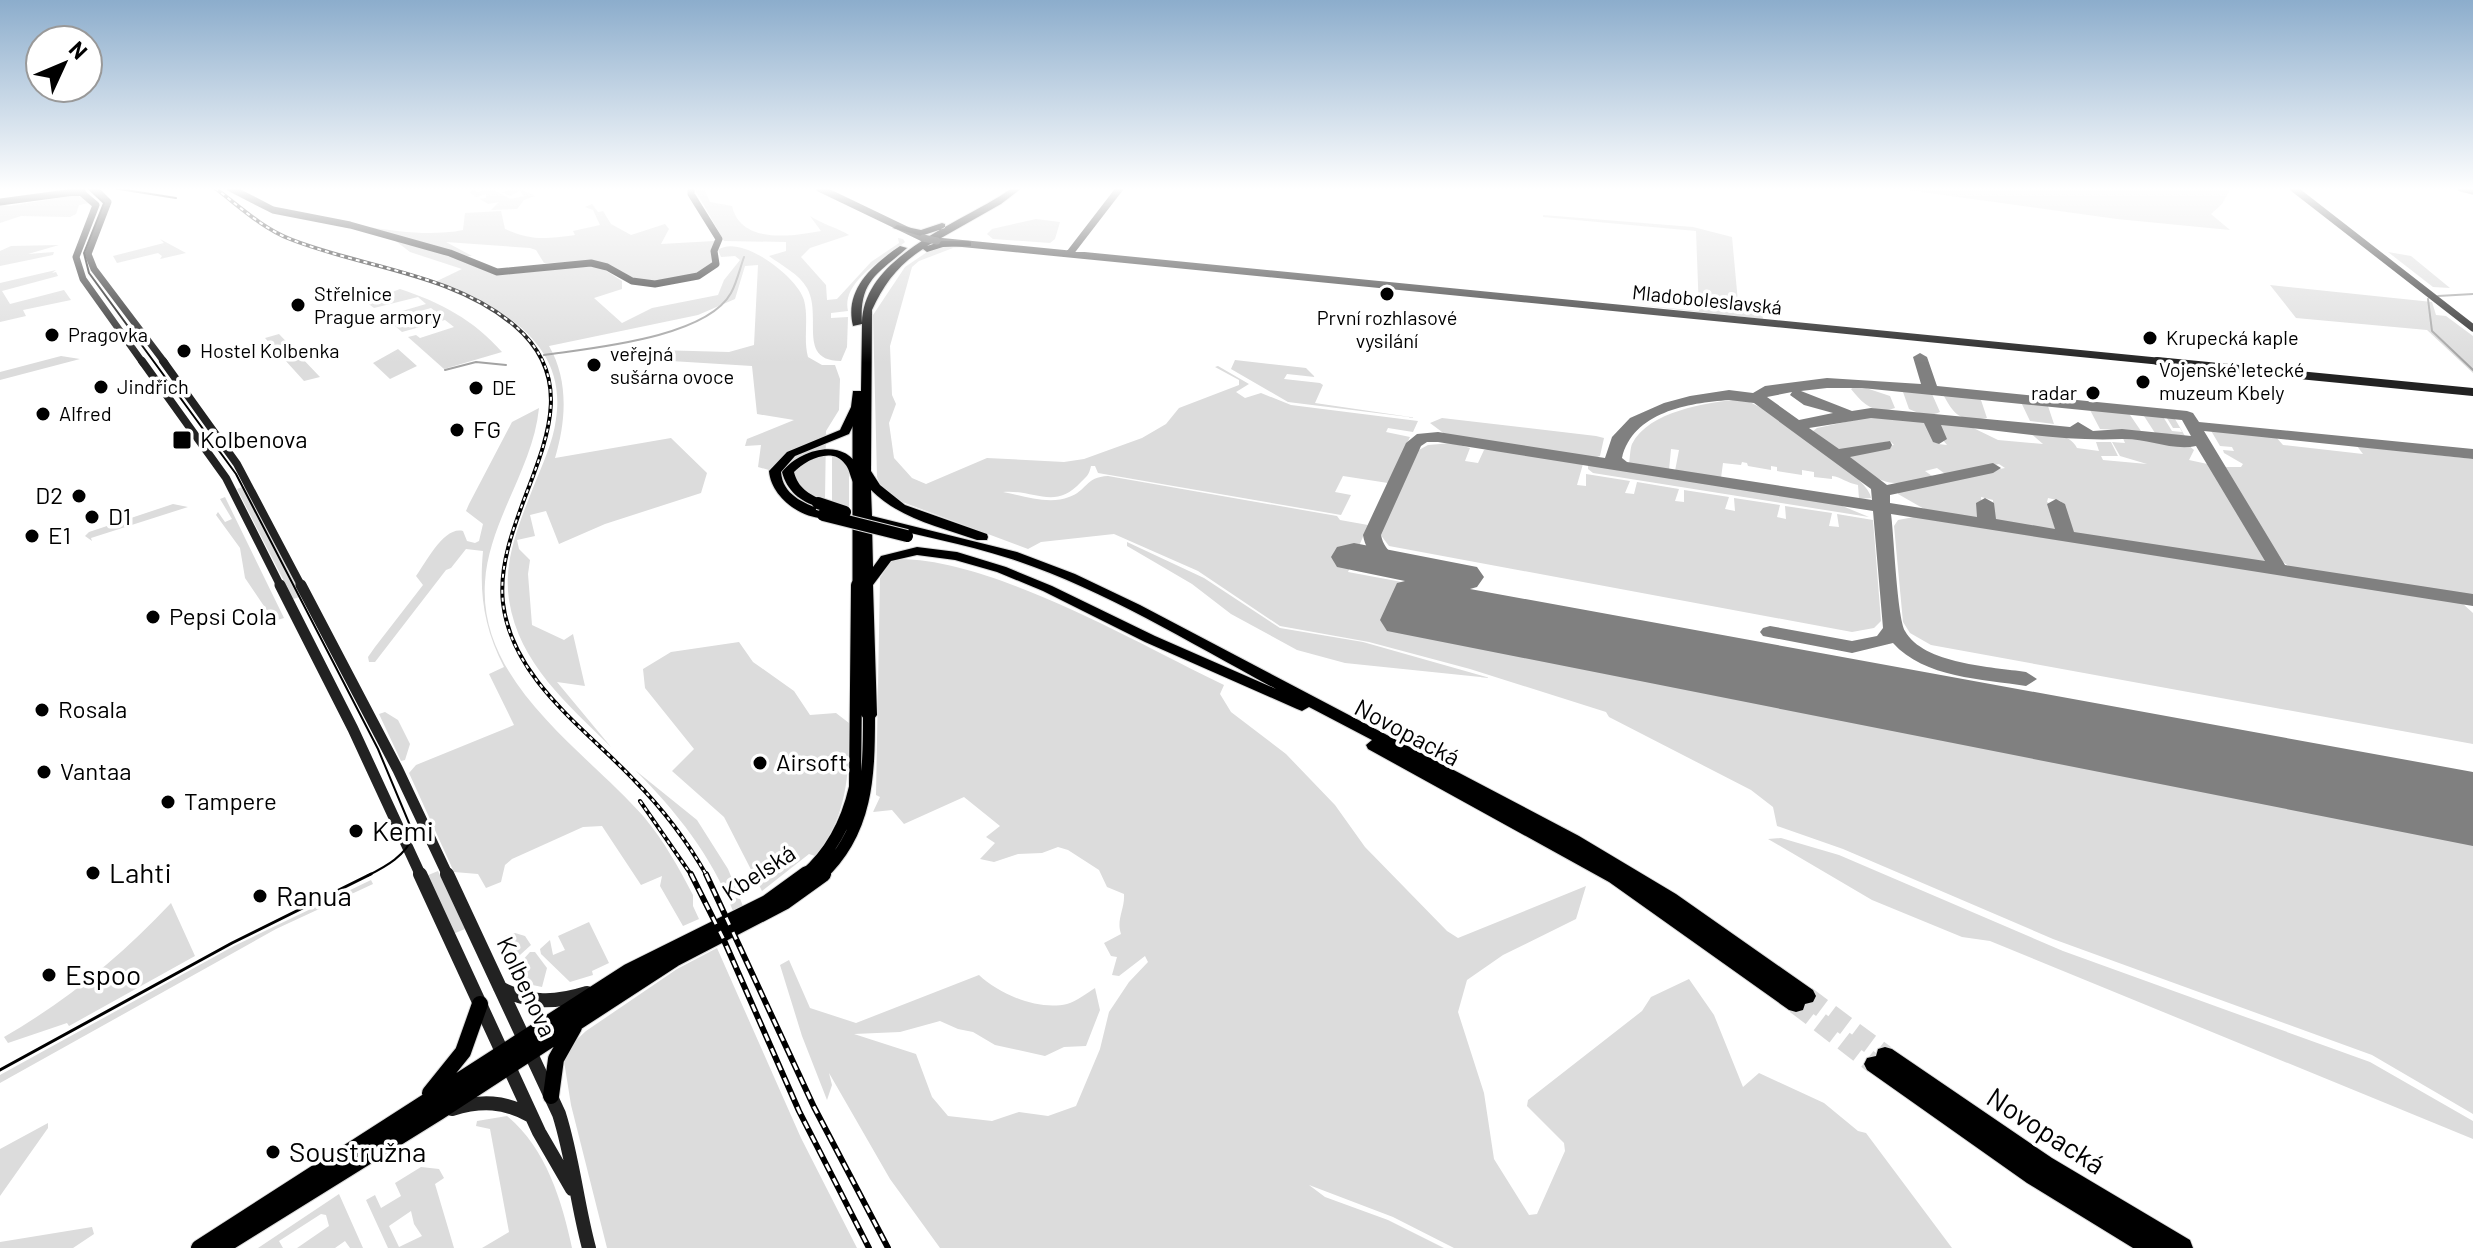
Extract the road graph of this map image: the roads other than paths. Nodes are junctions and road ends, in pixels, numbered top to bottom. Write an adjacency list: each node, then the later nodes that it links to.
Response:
1 (80, 246): 27 (main road, Kolbenova)
2 (91, 246): 25 (main road, Kolbenova)
3 (428, 246): 4 (main road)
4 (716, 246)
5 (904, 246): 13 (highway)
6 (907, 246): 13 (highway)
7 (924, 246): 16 (highway, Kbelská)
8 (930, 246): 15 (highway)
9 (936, 246): 15 (highway)
10 (993, 246): 14 (main road, Mladoboleslavská)
11 (1075, 246): 14 (main road)
12 (2368, 246): 17 (main road)
13 (902, 249): 16 (highway)
14 (1070, 253): 18 (main road, Mladoboleslavská)
15 (916, 256): 16 (highway)
16 (861, 324): 19 (highway, Kbelská); 20 (highway, Kbelská)
17 (2473, 328)
18 (2473, 392)
19 (857, 407): 20 (main road, Kbelská); 23 (highway, Novopacká, bridge)
20 (862, 474): 21 (highway); 21 (highway, bridge); 22 (highway, Kbelská); 26 (main road, Kbelská)
21 (1085, 583): 23 (highway, Novopacká)
22 (867, 595): 23 (highway); 24 (highway, Kbelská)
23 (1302, 706)
24 (869, 715): 28 (main road, Kbelská)
25 (500, 987): 26 (main road); 29 (main road, Kolbenova)
26 (604, 987): 29 (main road, Kbelská)
27 (480, 1004): 30 (main road, Kolbenova); 32 (main road)
28 (581, 1019): 29 (main road, Kbelská); 31 (main road)
29 (527, 1045): 30 (main road, Kbelská); 31 (main road, Kolbenova)
30 (505, 1059): 32 (main road, Kbelská); 33 (main road, Kbelská); 34 (main road, Kolbenova)
31 (551, 1096): 35 (main road, Kolbenova)
32 (413, 1110): 36 (main road, Kbelská)
33 (431, 1116): 34 (main road); 37 (main road, Kbelská)
34 (531, 1116): 35 (main road, Kolbenova)
35 (575, 1194): 38 (main road, Kolbenova)
36 (199, 1248)
37 (220, 1248)
38 (589, 1248)
39 (2153, 1248): 40 (highway, Novopacká)
40 (2182, 1248)

